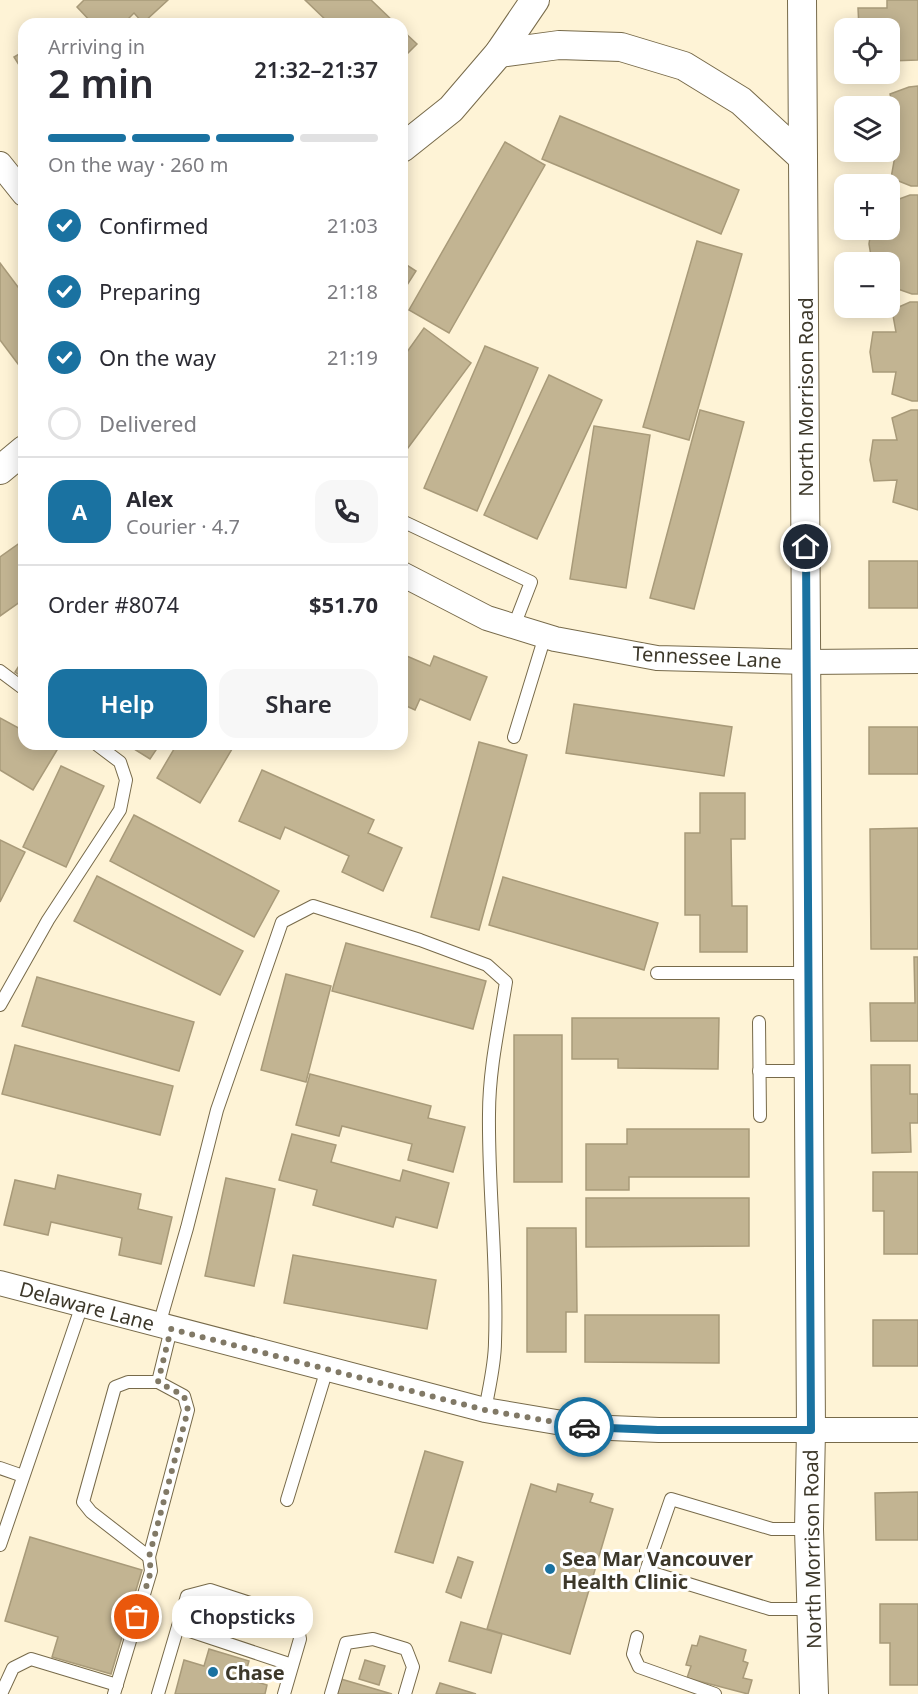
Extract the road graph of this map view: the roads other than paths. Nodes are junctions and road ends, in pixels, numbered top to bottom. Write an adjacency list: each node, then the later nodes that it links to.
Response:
1 (535, 0): 3 (street)
2 (802, 0): 5 (street, North Morrison Road)
3 (499, 53): 4 (street); 5 (street)
4 (408, 143)
5 (803, 158): 15 (street, North Morrison Road)
6 (0, 164): 7 (street)
7 (18, 186)
8 (18, 455): 9 (street)
9 (0, 470)
10 (408, 524): 12 (lane)
11 (408, 577): 12 (street, Tennessee Lane)
12 (514, 626): 13 (street, Tennessee Lane)
13 (545, 636): 15 (street, Tennessee Lane); 18 (lane)
14 (918, 661): 15 (street, Tennessee Lane)
15 (807, 662): 21 (street, North Morrison Road)
16 (0, 671): 17 (lane)
17 (18, 684)
18 (514, 737)
19 (104, 750): 22 (lane)
20 (657, 972): 21 (lane)
21 (809, 972): 25 (street, North Morrison Road)
22 (0, 1005)
23 (759, 1022): 24 (lane)
24 (759, 1071): 25 (lane); 26 (lane)
25 (809, 1071): 33 (street, North Morrison Road)
26 (760, 1116)
27 (0, 1283): 28 (street, Delaware Lane)
28 (82, 1305): 29 (street, Delaware Lane); 36 (lane)
29 (165, 1327): 30 (street, Delaware Lane); 31 (lane); 32 (lane)
30 (327, 1369): 32 (street, Delaware Lane); 37 (lane)
31 (158, 1382): 41 (lane); 41 (lane)
32 (485, 1410): 33 (street, Delaware Lane)
33 (811, 1430): 34 (street, Delaware Lane); 39 (street, North Morrison Road)
34 (918, 1430)
35 (0, 1468): 36 (lane)
36 (23, 1476): 38 (lane)
37 (287, 1500)
38 (3, 1525): 40 (lane)
39 (809, 1529): 42 (street, North Morrison Road); 42 (lane)
40 (0, 1545)
41 (149, 1557): 46 (lane)
42 (813, 1609): 53 (street, North Morrison Road)
43 (178, 1627): 45 (lane); 45 (lane); 48 (lane)
44 (638, 1637): 52 (lane)
45 (292, 1665): 49 (lane)
46 (115, 1689): 47 (lane)
47 (1, 1694)
48 (158, 1694)
49 (284, 1694)
50 (331, 1694): 51 (lane)
51 (405, 1694)
52 (715, 1694)
53 (814, 1694)

